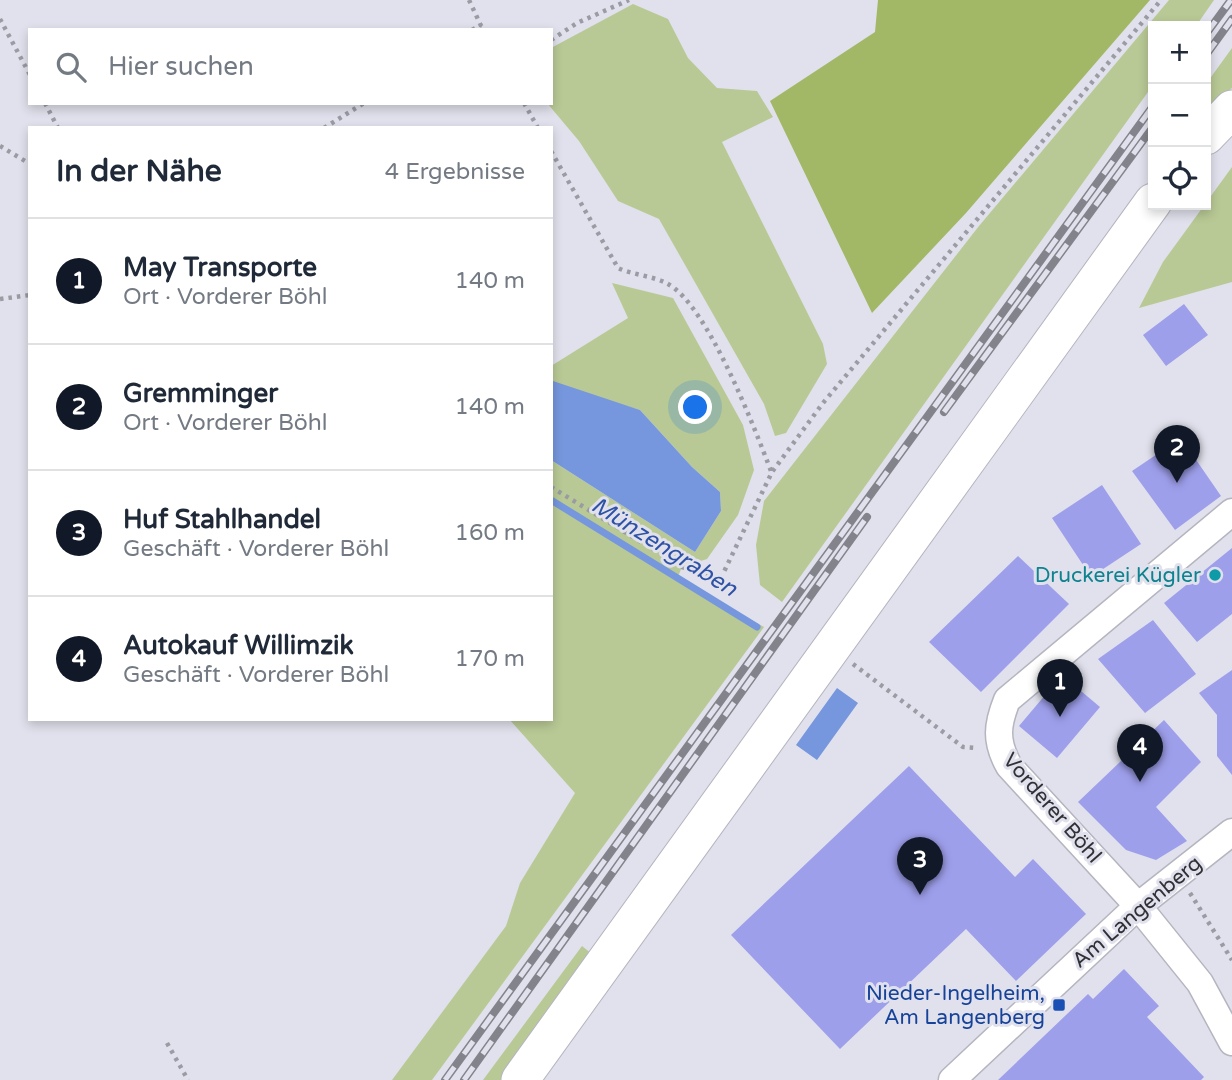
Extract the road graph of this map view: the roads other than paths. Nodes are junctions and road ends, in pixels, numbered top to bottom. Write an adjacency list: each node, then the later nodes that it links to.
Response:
1 (1232, 108): 2 (main road)
2 (1211, 131)
3 (1148, 209): 8 (main road)
4 (1232, 512): 6 (street, Vorderer Böhl)
5 (1232, 832): 6 (street, Am Langenberg)
6 (1138, 906): 7 (street, Vorderer Böhl); 9 (street, Am Langenberg)
7 (1232, 1042)
8 (520, 1080)
9 (951, 1080)

